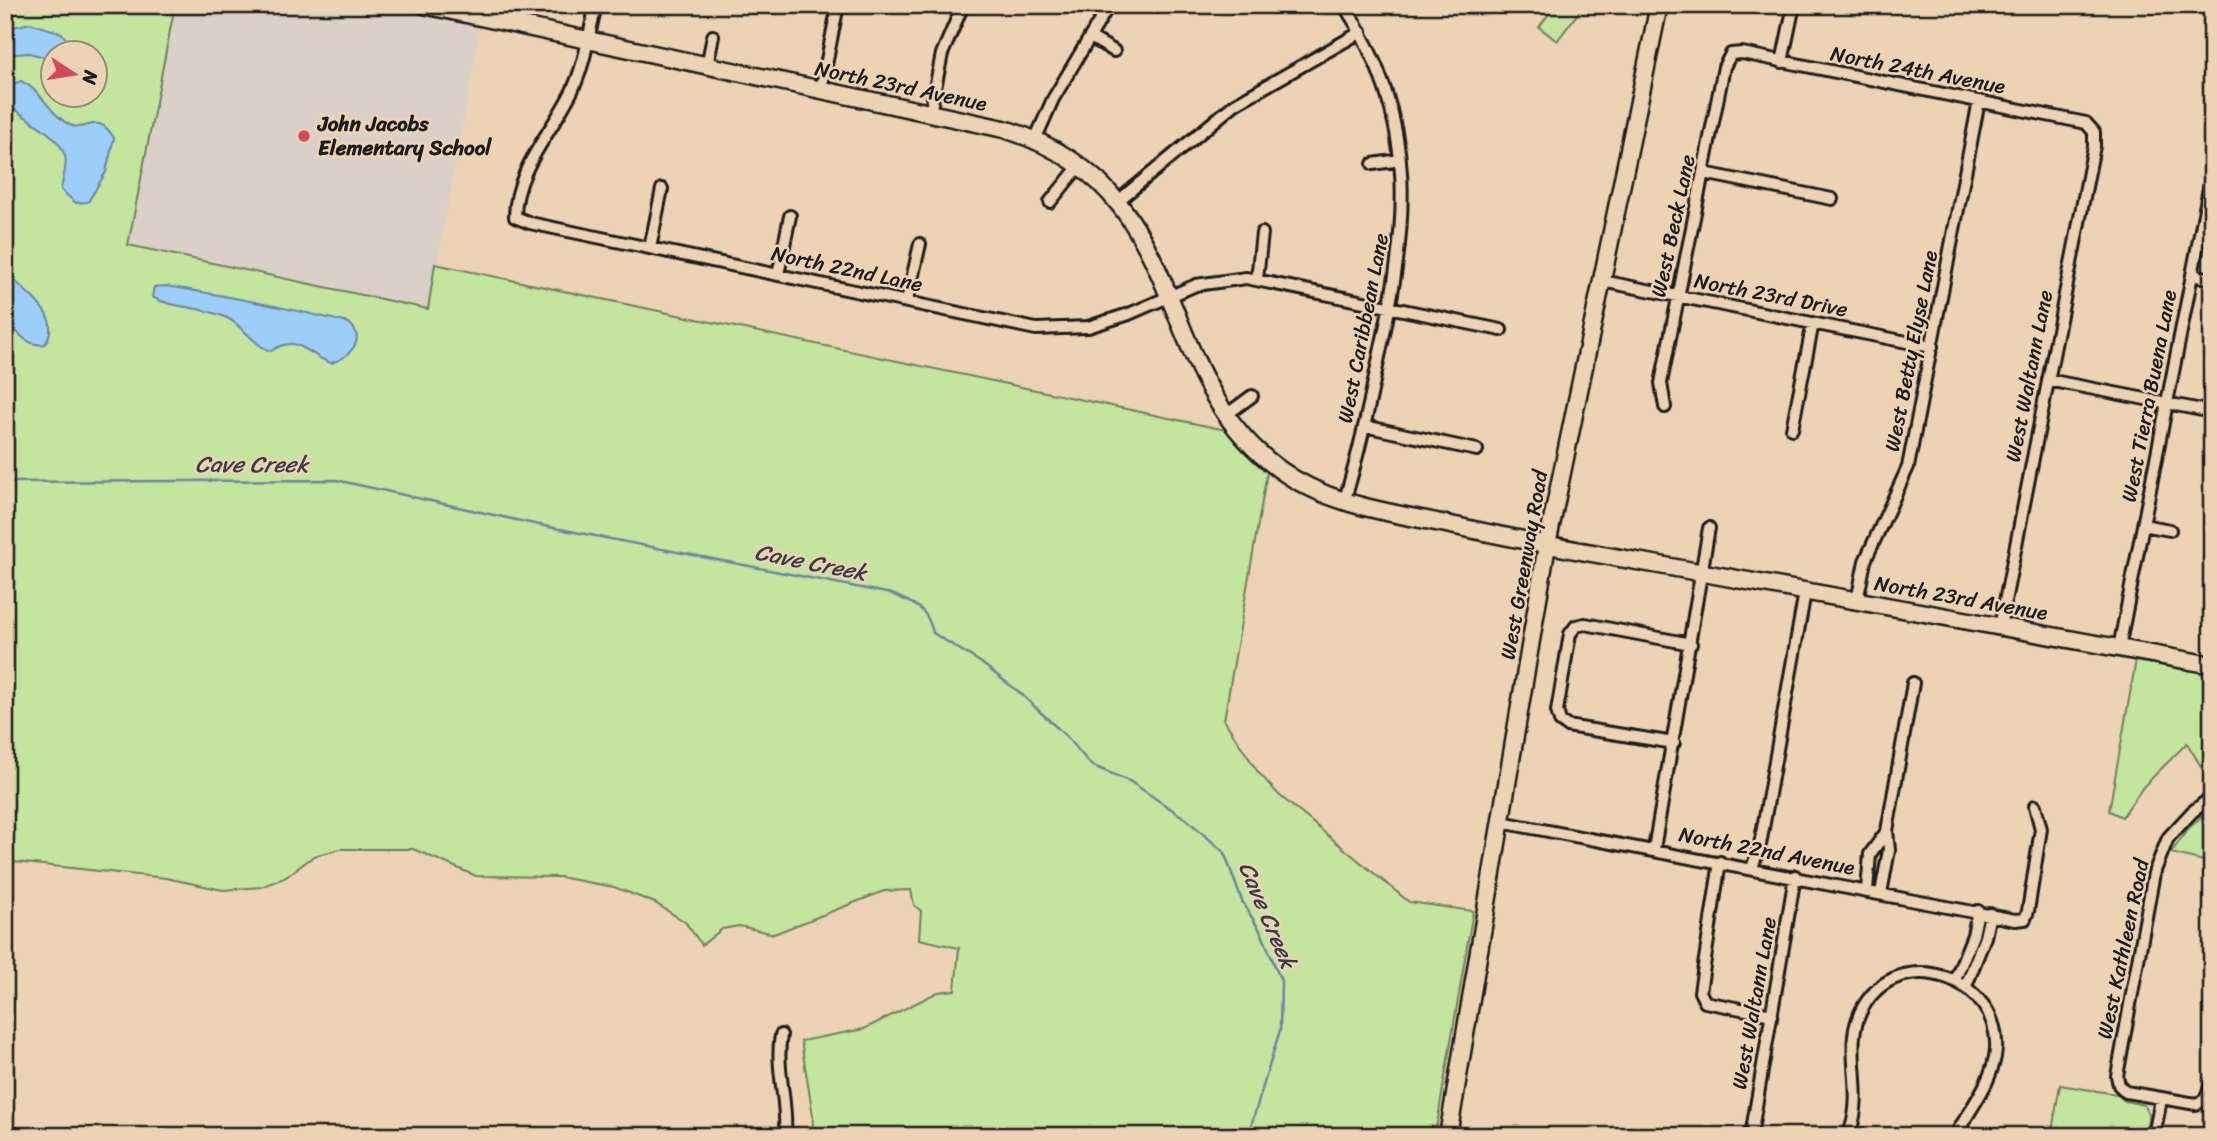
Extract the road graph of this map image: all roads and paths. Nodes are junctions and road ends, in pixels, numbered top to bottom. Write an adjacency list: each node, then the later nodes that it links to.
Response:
1 (424, 5): 9 (street, North 23rd Avenue)
2 (596, 5): 13 (street)
3 (838, 5): 18 (street)
4 (963, 5): 20 (street)
5 (1109, 5): 12 (street)
6 (1344, 5): 10 (street, West Caribbean Lane)
7 (1659, 5): 40 (street, West Greenway Road)
8 (1794, 5): 16 (street)
9 (477, 11): 13 (street, North 23rd Avenue)
10 (1361, 32): 23 (street, West Caribbean Lane); 30 (street)
11 (713, 36): 17 (street)
12 (1090, 37): 14 (street); 22 (street)
13 (587, 40): 17 (street, North 23rd Avenue); 35 (street, North 22nd Lane)
14 (1114, 51)
15 (1731, 54): 16 (street, North 24th Avenue); 26 (street, West Beck Lane)
16 (1782, 62): 19 (street, North 24th Avenue)
17 (707, 66): 18 (street, North 23rd Avenue)
18 (821, 90): 20 (street, North 23rd Avenue)
19 (1979, 101): 21 (street, North 24th Avenue); 47 (street, West Betty Elyse Lane)
20 (930, 113): 22 (street, North 23rd Avenue)
21 (2094, 132): 48 (street, West Waltann Lane)
22 (1035, 140): 25 (street, North 23rd Avenue)
23 (1401, 160): 24 (street); 44 (street, West Caribbean Lane)
24 (1373, 164)
25 (1080, 165): 30 (street, North 23rd Avenue); 31 (street)
26 (1704, 173): 29 (street); 42 (street, West Beck Lane)
27 (2212, 173): 37 (street, West Tierra Buena Lane)
28 (662, 189): 35 (street)
29 (1832, 199)
30 (1118, 201): 41 (street, North 23rd Avenue)
31 (1050, 202)
32 (790, 216): 36 (street)
33 (1262, 233): 38 (street)
34 (920, 244): 43 (street)
35 (650, 248): 36 (street, North 22nd Lane)
36 (778, 275): 43 (street, North 22nd Lane)
37 (2192, 275): 39 (street, West Tierra Buena Lane); 50 (street, West Tierra Buena Lane)
38 (1257, 279): 41 (street, North 22nd Lane); 44 (street, North 22nd Lane)
39 (2212, 279)
40 (1602, 281): 42 (street, North 23rd Drive); 61 (street, West Greenway Road)
41 (1169, 296): 43 (street, North 22nd Lane); 53 (street, North 23rd Avenue)
42 (1678, 296): 45 (street, North 23rd Drive); 51 (street, West Beck Lane)
43 (907, 301)
44 (1390, 307): 46 (street, North 22nd Lane); 54 (street, West Caribbean Lane)
45 (1813, 323): 47 (street, North 23rd Drive); 55 (street)
46 (1502, 330)
47 (1931, 347): 64 (street, West Betty Elyse Lane)
48 (2048, 380): 50 (street); 65 (street, West Waltann Lane)
49 (1252, 396): 53 (street)
50 (2167, 404): 52 (street); 58 (street, West Tierra Buena Lane)
51 (1665, 407)
52 (2212, 412)
53 (1226, 415): 57 (street, North 23rd Avenue)
54 (1364, 426): 56 (street); 57 (street, West Caribbean Lane)
55 (1792, 429)
56 (1477, 450)
57 (1344, 502): 61 (street, North 23rd Avenue)
58 (2143, 525): 60 (street, West Tierra Buena Lane); 67 (street, West Tierra Buena Lane)
59 (1709, 528): 62 (street)
60 (2170, 530)
61 (1547, 545): 62 (street, North 23rd Avenue); 73 (street, West Greenway Road)
62 (1702, 573): 63 (street, North 23rd Avenue); 66 (street)
63 (1805, 592): 64 (street, North 23rd Avenue); 79 (street)
64 (1857, 601): 65 (street, North 23rd Avenue)
65 (2000, 627): 67 (street, North 23rd Avenue)
66 (1691, 644): 70 (street); 70 (street)
67 (2119, 648): 68 (street, North 23rd Avenue)
68 (2212, 665)
69 (1913, 683): 74 (street)
70 (1675, 743): 75 (street)
71 (2212, 797): 90 (street, West Kathleen Road)
72 (2035, 806): 83 (street, North 22nd Avenue)
73 (1501, 822): 75 (street, North 22nd Avenue); 92 (street, West Greenway Road)
74 (1887, 831): 76 (street); 77 (street)
75 (1654, 849): 78 (street, North 22nd Avenue)
76 (1870, 854): 77 (street); 81 (street)
77 (1888, 857): 82 (street)
78 (1720, 862): 79 (street, North 22nd Avenue); 87 (street)
79 (1752, 868): 80 (street, North 22nd Avenue)
80 (1795, 876): 81 (street, North 22nd Avenue); 87 (street, West Waltann Lane)
81 (1867, 890): 82 (street, North 22nd Avenue)
82 (1881, 893): 83 (street, North 22nd Avenue)
83 (1984, 913): 84 (street); 85 (street)
84 (1969, 946): 85 (street); 86 (street)
85 (1981, 950): 86 (street)
86 (1961, 983): 94 (street); 95 (street)
87 (1772, 1015): 93 (street, West Waltann Lane)
88 (781, 1035): 91 (street)
89 (2212, 1082): 90 (street)
90 (2161, 1099): 96 (street)
91 (785, 1136)
92 (1448, 1136)
93 (1751, 1136)
94 (1848, 1136)
95 (1955, 1136)
96 (2154, 1136)

